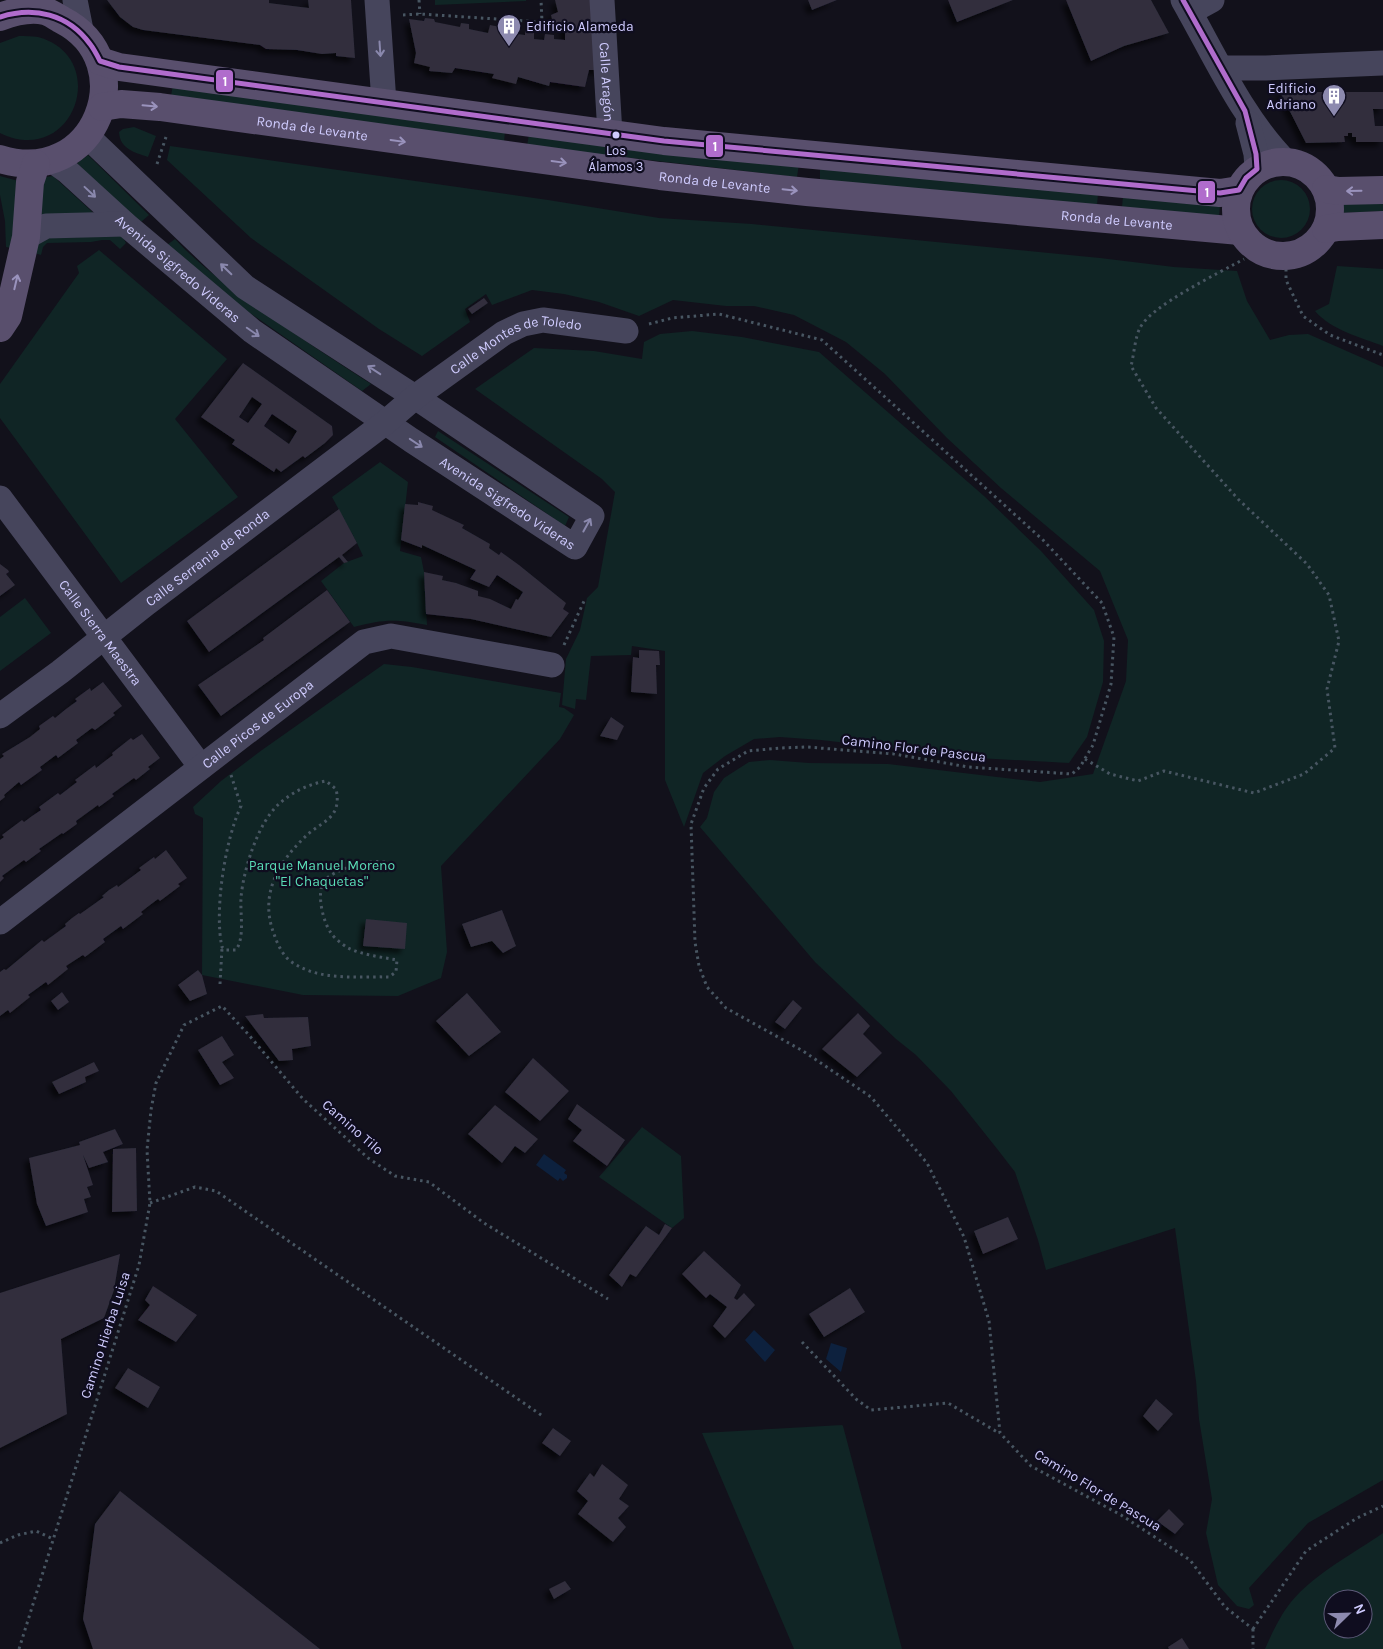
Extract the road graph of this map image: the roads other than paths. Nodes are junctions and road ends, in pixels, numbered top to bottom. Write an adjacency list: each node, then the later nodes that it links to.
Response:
1 (75, 0): 8 (street)
2 (602, 0): 15 (street, Calle Aragón)
3 (1212, 0): 5 (street)
4 (35, 5): 7 (main road); 8 (main road)
5 (1187, 6): 11 (street)
6 (387, 7): 12 (street, one-way to 12)
7 (0, 17)
8 (82, 35): 9 (main road)
9 (100, 61): 12 (main road); 13 (main road)
10 (1383, 63): 11 (street)
11 (1221, 68): 14 (street)
12 (384, 103): 15 (main road)
13 (102, 107): 16 (main road); 27 (main road, Ronda de Levante, one-way to 27)
14 (1245, 111): 19 (street); 20 (street)
15 (610, 134): 22 (main road)
16 (87, 136): 18 (main road); 31 (street, Avenida Sigfredo Videras, one-way to 16)
17 (0, 159): 18 (main road)
18 (44, 162): 24 (street, Avenida Sigfredo Videras, one-way to 24); 28 (main road)
19 (1286, 162): 20 (main road); 21 (main road)
20 (1257, 169): 22 (main road)
21 (1326, 189): 23 (main road, one-way to 21); 26 (main road)
22 (1239, 190): 27 (main road)
23 (1383, 190)
24 (125, 224): 28 (street); 32 (street, Avenida Sigfredo Videras, one-way to 32)
25 (1383, 225): 26 (main road)
26 (1326, 229): 27 (main road)
27 (1240, 231)
28 (26, 237): 29 (main road, one-way to 28)
29 (0, 328)
30 (626, 331): 31 (street, Calle Montes de Toledo)
31 (415, 397): 32 (street, Calle Serrania de Ronda); 32 (street, Avenida Sigfredo Videras, one-way to 31)
32 (386, 422): 34 (street, Calle Serrania de Ronda)
33 (0, 498): 34 (street, Calle Sierra Maestra)
34 (105, 638): 36 (street, Calle Serrania de Ronda); 37 (street, Calle Sierra Maestra)
35 (556, 659): 37 (street, Calle Picos de Europa)
36 (0, 716)
37 (201, 767): 38 (street, Calle Picos de Europa)
38 (0, 922)

